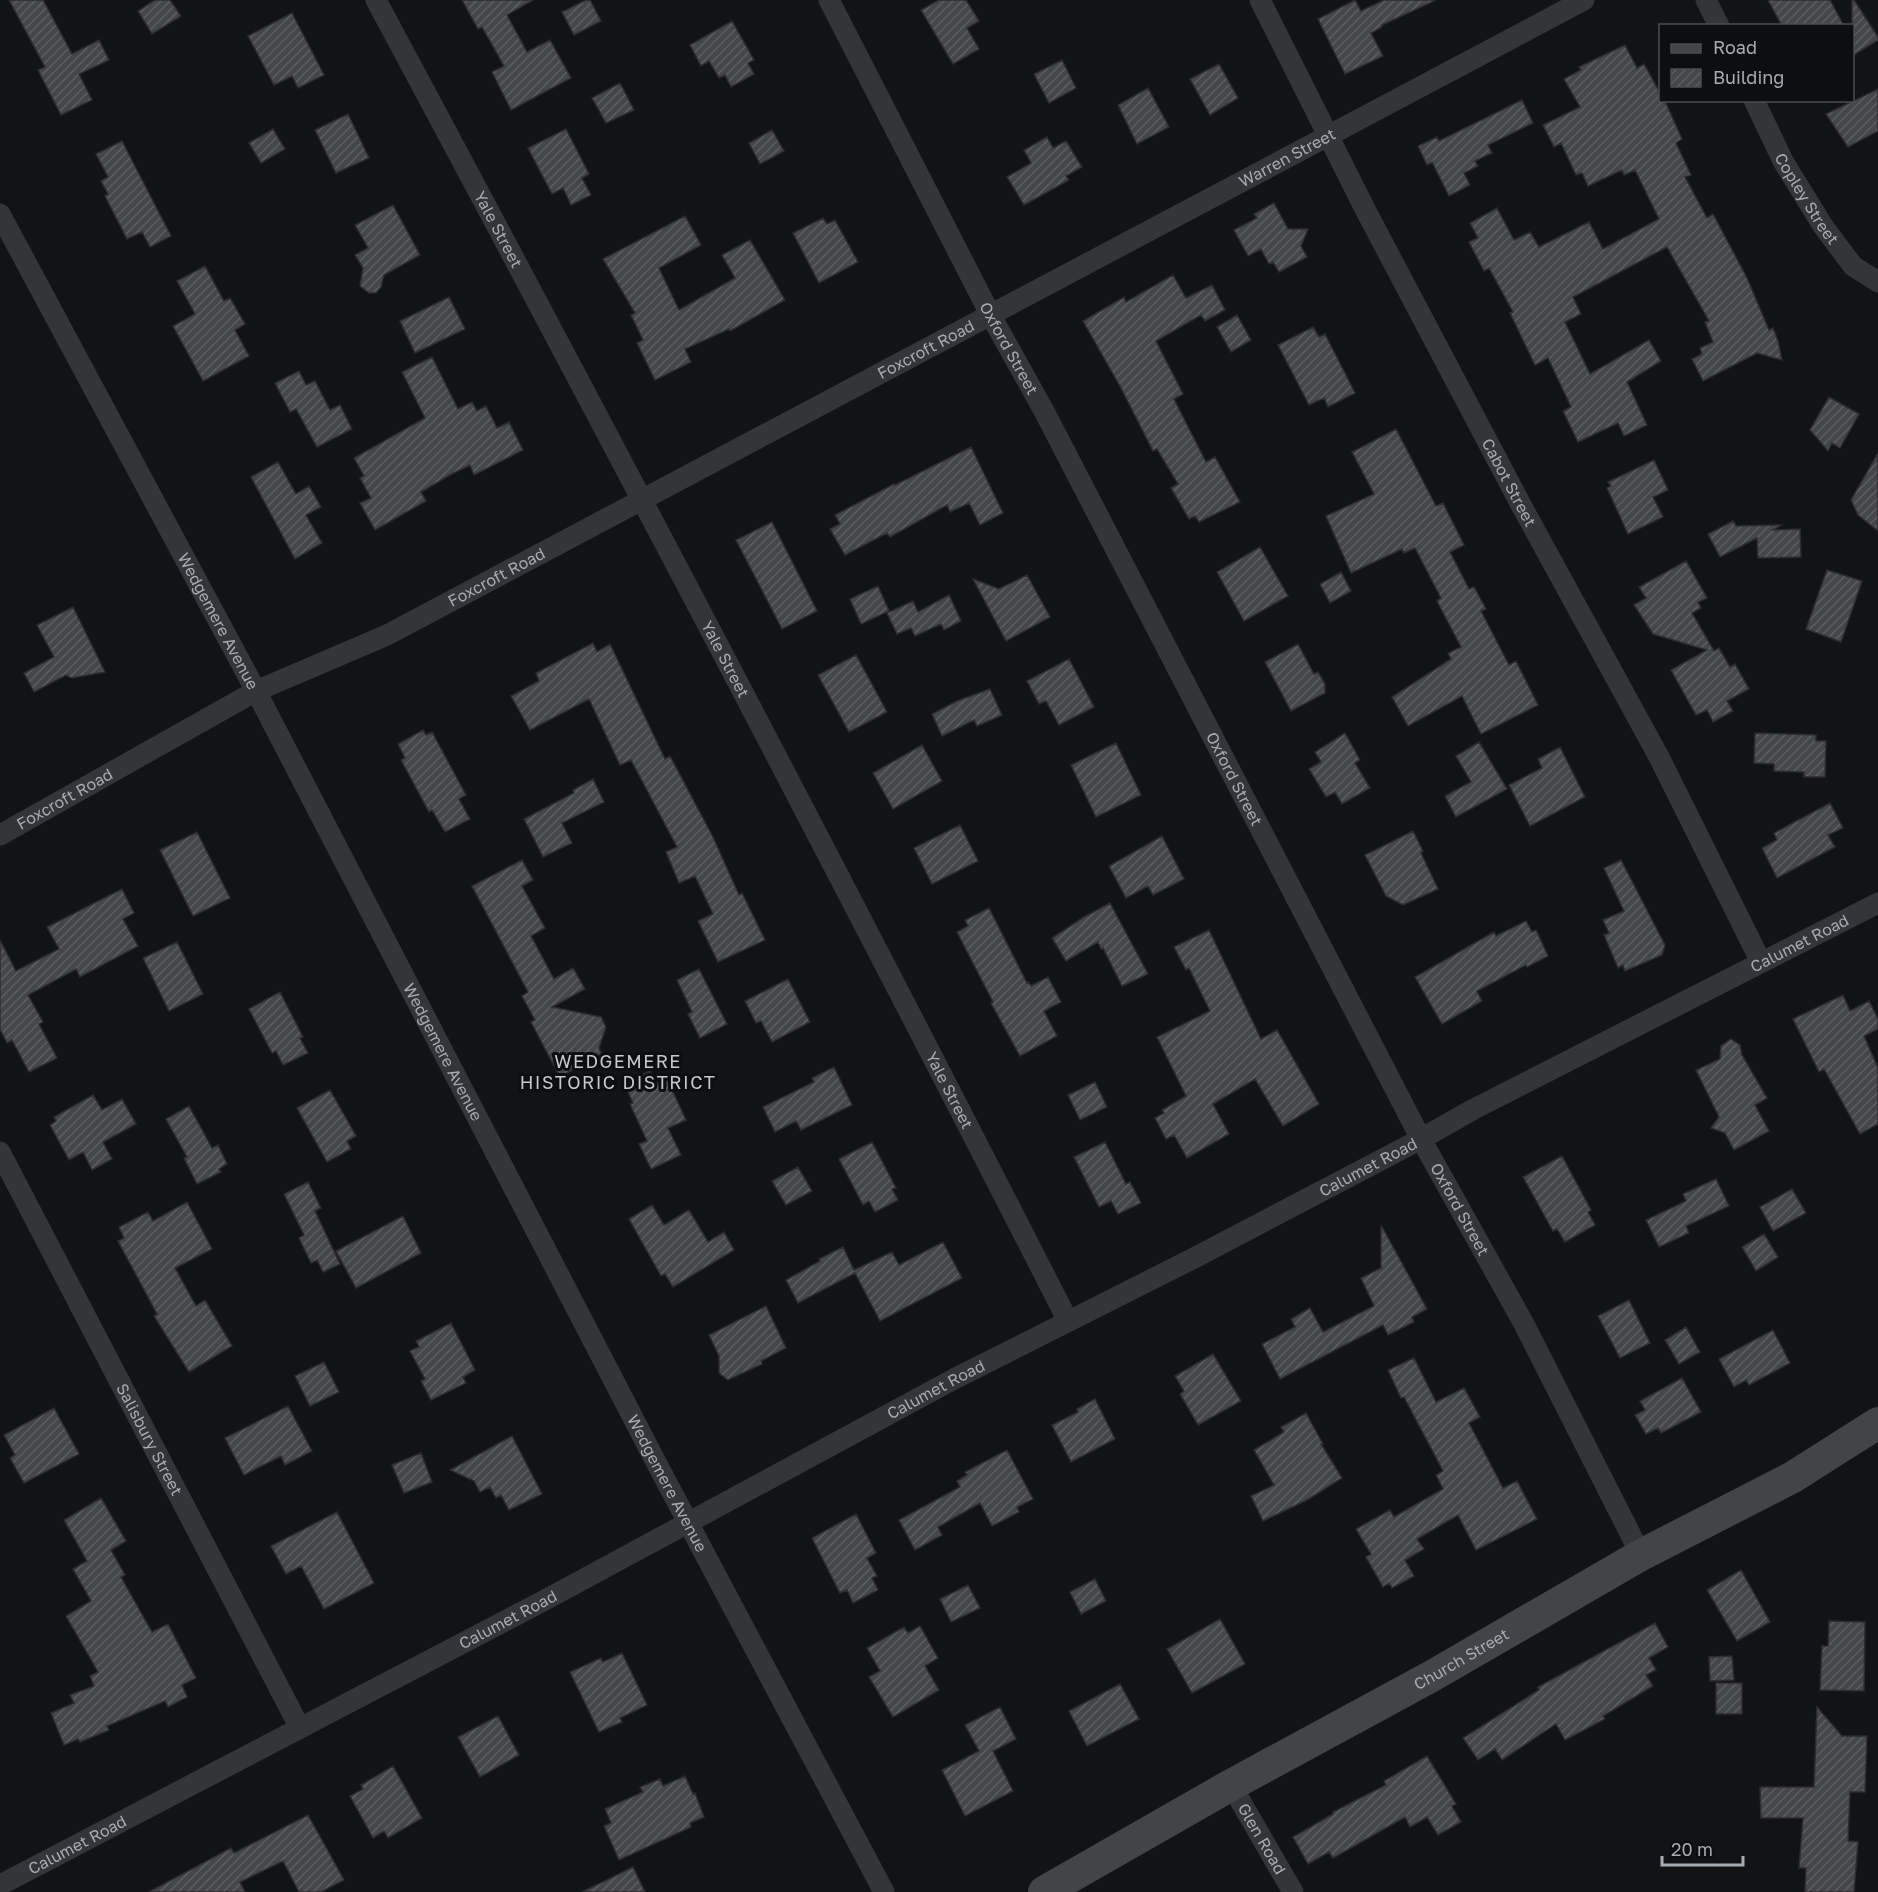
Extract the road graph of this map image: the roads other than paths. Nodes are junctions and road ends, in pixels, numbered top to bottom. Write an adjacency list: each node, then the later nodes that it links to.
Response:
1 (376, 0): 12 (street, Yale Street)
2 (829, 0): 11 (street, Oxford Street)
3 (1260, 0): 8 (street, Cabot Street)
4 (1584, 0): 8 (street, Warren Street)
5 (1706, 0): 6 (street)
6 (1718, 24)
7 (1755, 102): 10 (street, Copley Street)
8 (1329, 136): 11 (street, Warren Street); 16 (street, Cabot Street)
9 (0, 214): 13 (street, Wedgemere Avenue)
10 (1878, 282)
11 (990, 314): 12 (street, Foxcroft Road); 17 (street, Oxford Street)
12 (642, 498): 13 (street, Foxcroft Road); 19 (street, Yale Street)
13 (256, 691): 14 (street, Foxcroft Road); 21 (street, Wedgemere Avenue)
14 (0, 835)
15 (1878, 903): 16 (street, Calumet Road)
16 (1761, 962): 17 (street, Calumet Road)
17 (1421, 1139): 19 (street, Calumet Road); 22 (street, Oxford Street)
18 (0, 1152): 23 (street, Salisbury Street)
19 (1068, 1321): 21 (street, Calumet Road)
20 (1878, 1423): 22 (main road, Church Street)
21 (688, 1522): 23 (street, Calumet Road); 26 (street, Wedgemere Avenue)
22 (1641, 1555): 24 (main road, Church Street)
23 (300, 1728): 25 (street, Calumet Road)
24 (1232, 1785): 27 (main road, Church Street); 28 (street, Glen Road)
25 (0, 1885)
26 (884, 1892)
27 (1044, 1892)
28 (1293, 1892)

